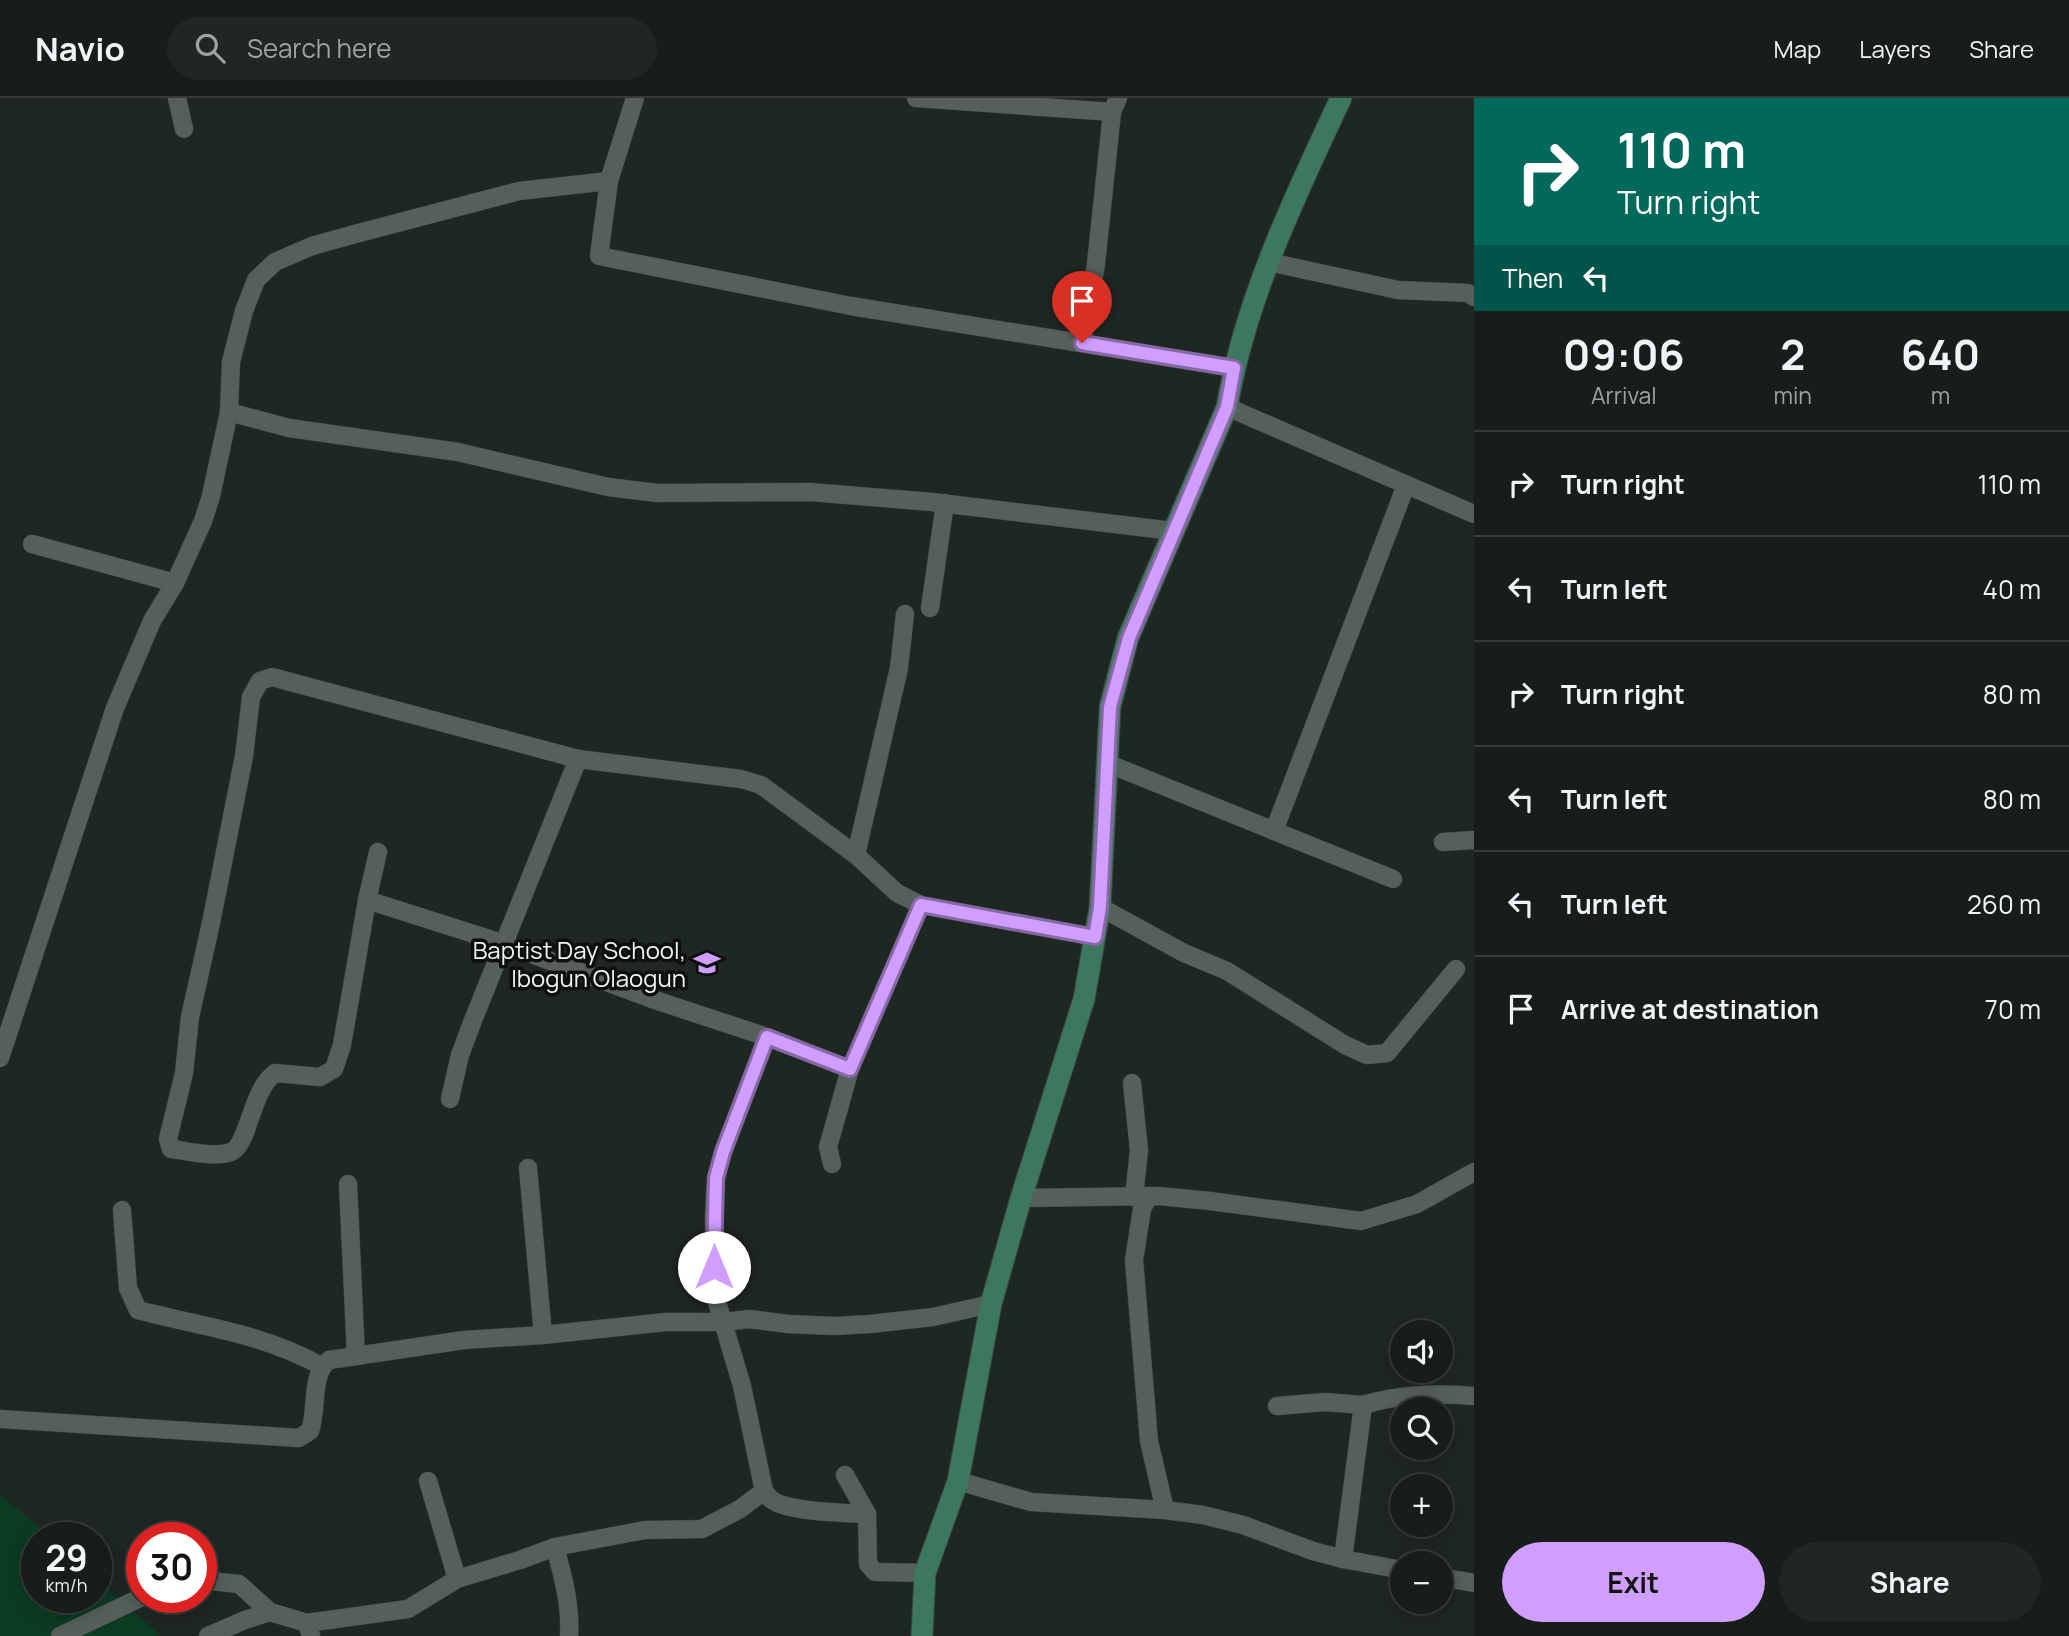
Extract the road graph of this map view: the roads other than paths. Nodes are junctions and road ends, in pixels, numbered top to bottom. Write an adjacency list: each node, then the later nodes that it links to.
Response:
1 (177, 98): 6 (street)
2 (635, 98): 7 (street)
3 (916, 98): 5 (street)
4 (1341, 98): 8 (main road)
5 (1115, 105): 10 (street)
6 (184, 129)
7 (609, 180): 10 (street); 13 (street)
8 (1269, 262): 9 (street); 11 (main road)
9 (1472, 290)
10 (1082, 343): 11 (street)
11 (1234, 368): 12 (main road)
12 (1227, 407): 14 (street); 17 (main road)
13 (229, 412): 15 (street); 19 (street)
14 (1406, 485): 16 (street); 24 (street)
15 (945, 503): 17 (street); 20 (street)
16 (1474, 514)
17 (1173, 531): 23 (main road)
18 (32, 544): 19 (street)
19 (174, 583): 37 (street)
20 (930, 608)
21 (905, 614): 28 (street)
22 (578, 759): 28 (street); 30 (street); 34 (street)
23 (1109, 764): 24 (street); 32 (main road)
24 (1274, 831): 29 (street)
25 (1474, 840): 26 (street)
26 (1443, 842)
27 (378, 852): 30 (street)
28 (856, 855): 31 (street)
29 (1393, 879)
30 (367, 900): 34 (street)
31 (921, 905): 33 (street); 38 (street)
32 (1100, 907): 33 (main road); 35 (street)
33 (1095, 937): 46 (main road)
34 (502, 943): 36 (street); 40 (street)
35 (1456, 969)
36 (767, 1037): 38 (street); 49 (street)
37 (0, 1058)
38 (850, 1069): 41 (street)
39 (1132, 1083): 45 (street)
40 (450, 1099)
41 (832, 1164)
42 (528, 1168): 50 (street)
43 (1474, 1172): 45 (street)
44 (348, 1184): 51 (street)
45 (1141, 1196): 46 (street); 61 (street)
46 (1021, 1198): 48 (main road)
47 (122, 1210): 52 (street)
48 (991, 1304): 49 (street); 59 (main road)
49 (724, 1322): 50 (street); 60 (street)
50 (543, 1335): 51 (street)
51 (356, 1356): 52 (street)
52 (321, 1366): 56 (street)
53 (1474, 1396): 54 (street)
54 (1363, 1405): 55 (street); 64 (street)
55 (1277, 1406)
56 (0, 1419)
57 (845, 1475): 62 (street)
58 (428, 1481): 67 (street)
59 (958, 1481): 61 (street); 66 (main road)
60 (764, 1491): 62 (street); 63 (street)
61 (1165, 1510): 64 (street)
62 (867, 1514): 66 (street)
63 (555, 1547): 67 (street); 76 (street)
64 (1343, 1559): 65 (street)
65 (1390, 1568)
66 (925, 1573): 77 (main road)
67 (457, 1579): 73 (street)
68 (1453, 1579): 70 (street)
69 (217, 1582): 72 (street)
70 (1474, 1583)
71 (126, 1605): 74 (street)
72 (270, 1612): 73 (street); 75 (street)
73 (309, 1630)
74 (60, 1636)
75 (208, 1636)
76 (569, 1636)
77 (922, 1636)

